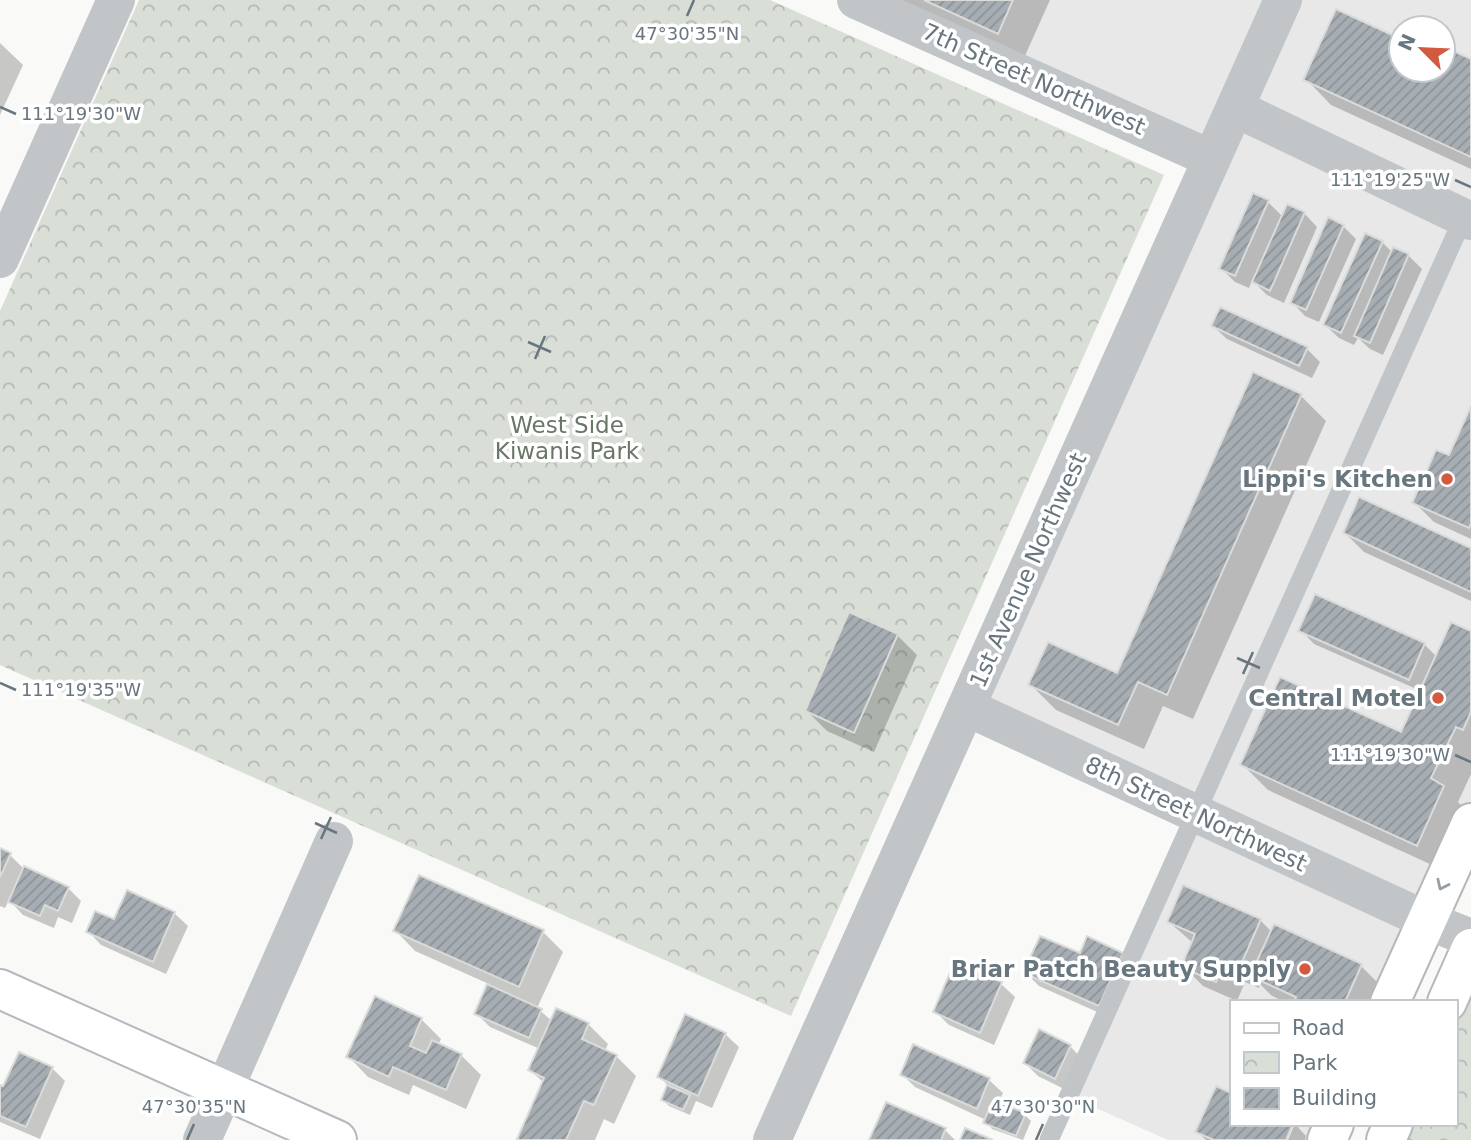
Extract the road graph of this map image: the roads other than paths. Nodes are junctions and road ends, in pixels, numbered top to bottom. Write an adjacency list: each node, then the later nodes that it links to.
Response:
1 (116, 0): 7 (street)
2 (856, 0): 5 (street, 7th Street Northwest)
3 (1283, 0): 4 (street, 1st Avenue Northwest)
4 (1235, 108): 5 (street, 1st Avenue Northwest); 6 (street)
5 (1212, 159): 8 (street, 1st Avenue Northwest)
6 (1468, 213): 9 (lane)
7 (0, 259)
8 (967, 707): 9 (street, 8th Street Northwest); 21 (street, 1st Avenue Northwest)
9 (1196, 814): 12 (street, 8th Street Northwest); 22 (lane)
10 (1471, 824): 12 (main road, one-way to 12)
11 (334, 841): 18 (street)
12 (1426, 920): 13 (street, 8th Street Northwest); 16 (main road)
13 (1471, 938)
14 (1471, 948): 17 (main road)
15 (0, 989): 18 (main road)
16 (1391, 1000)
17 (1448, 1000)
18 (225, 1090): 19 (street); 20 (main road)
19 (202, 1140)
20 (337, 1140)
21 (772, 1140)
22 (1049, 1140)

